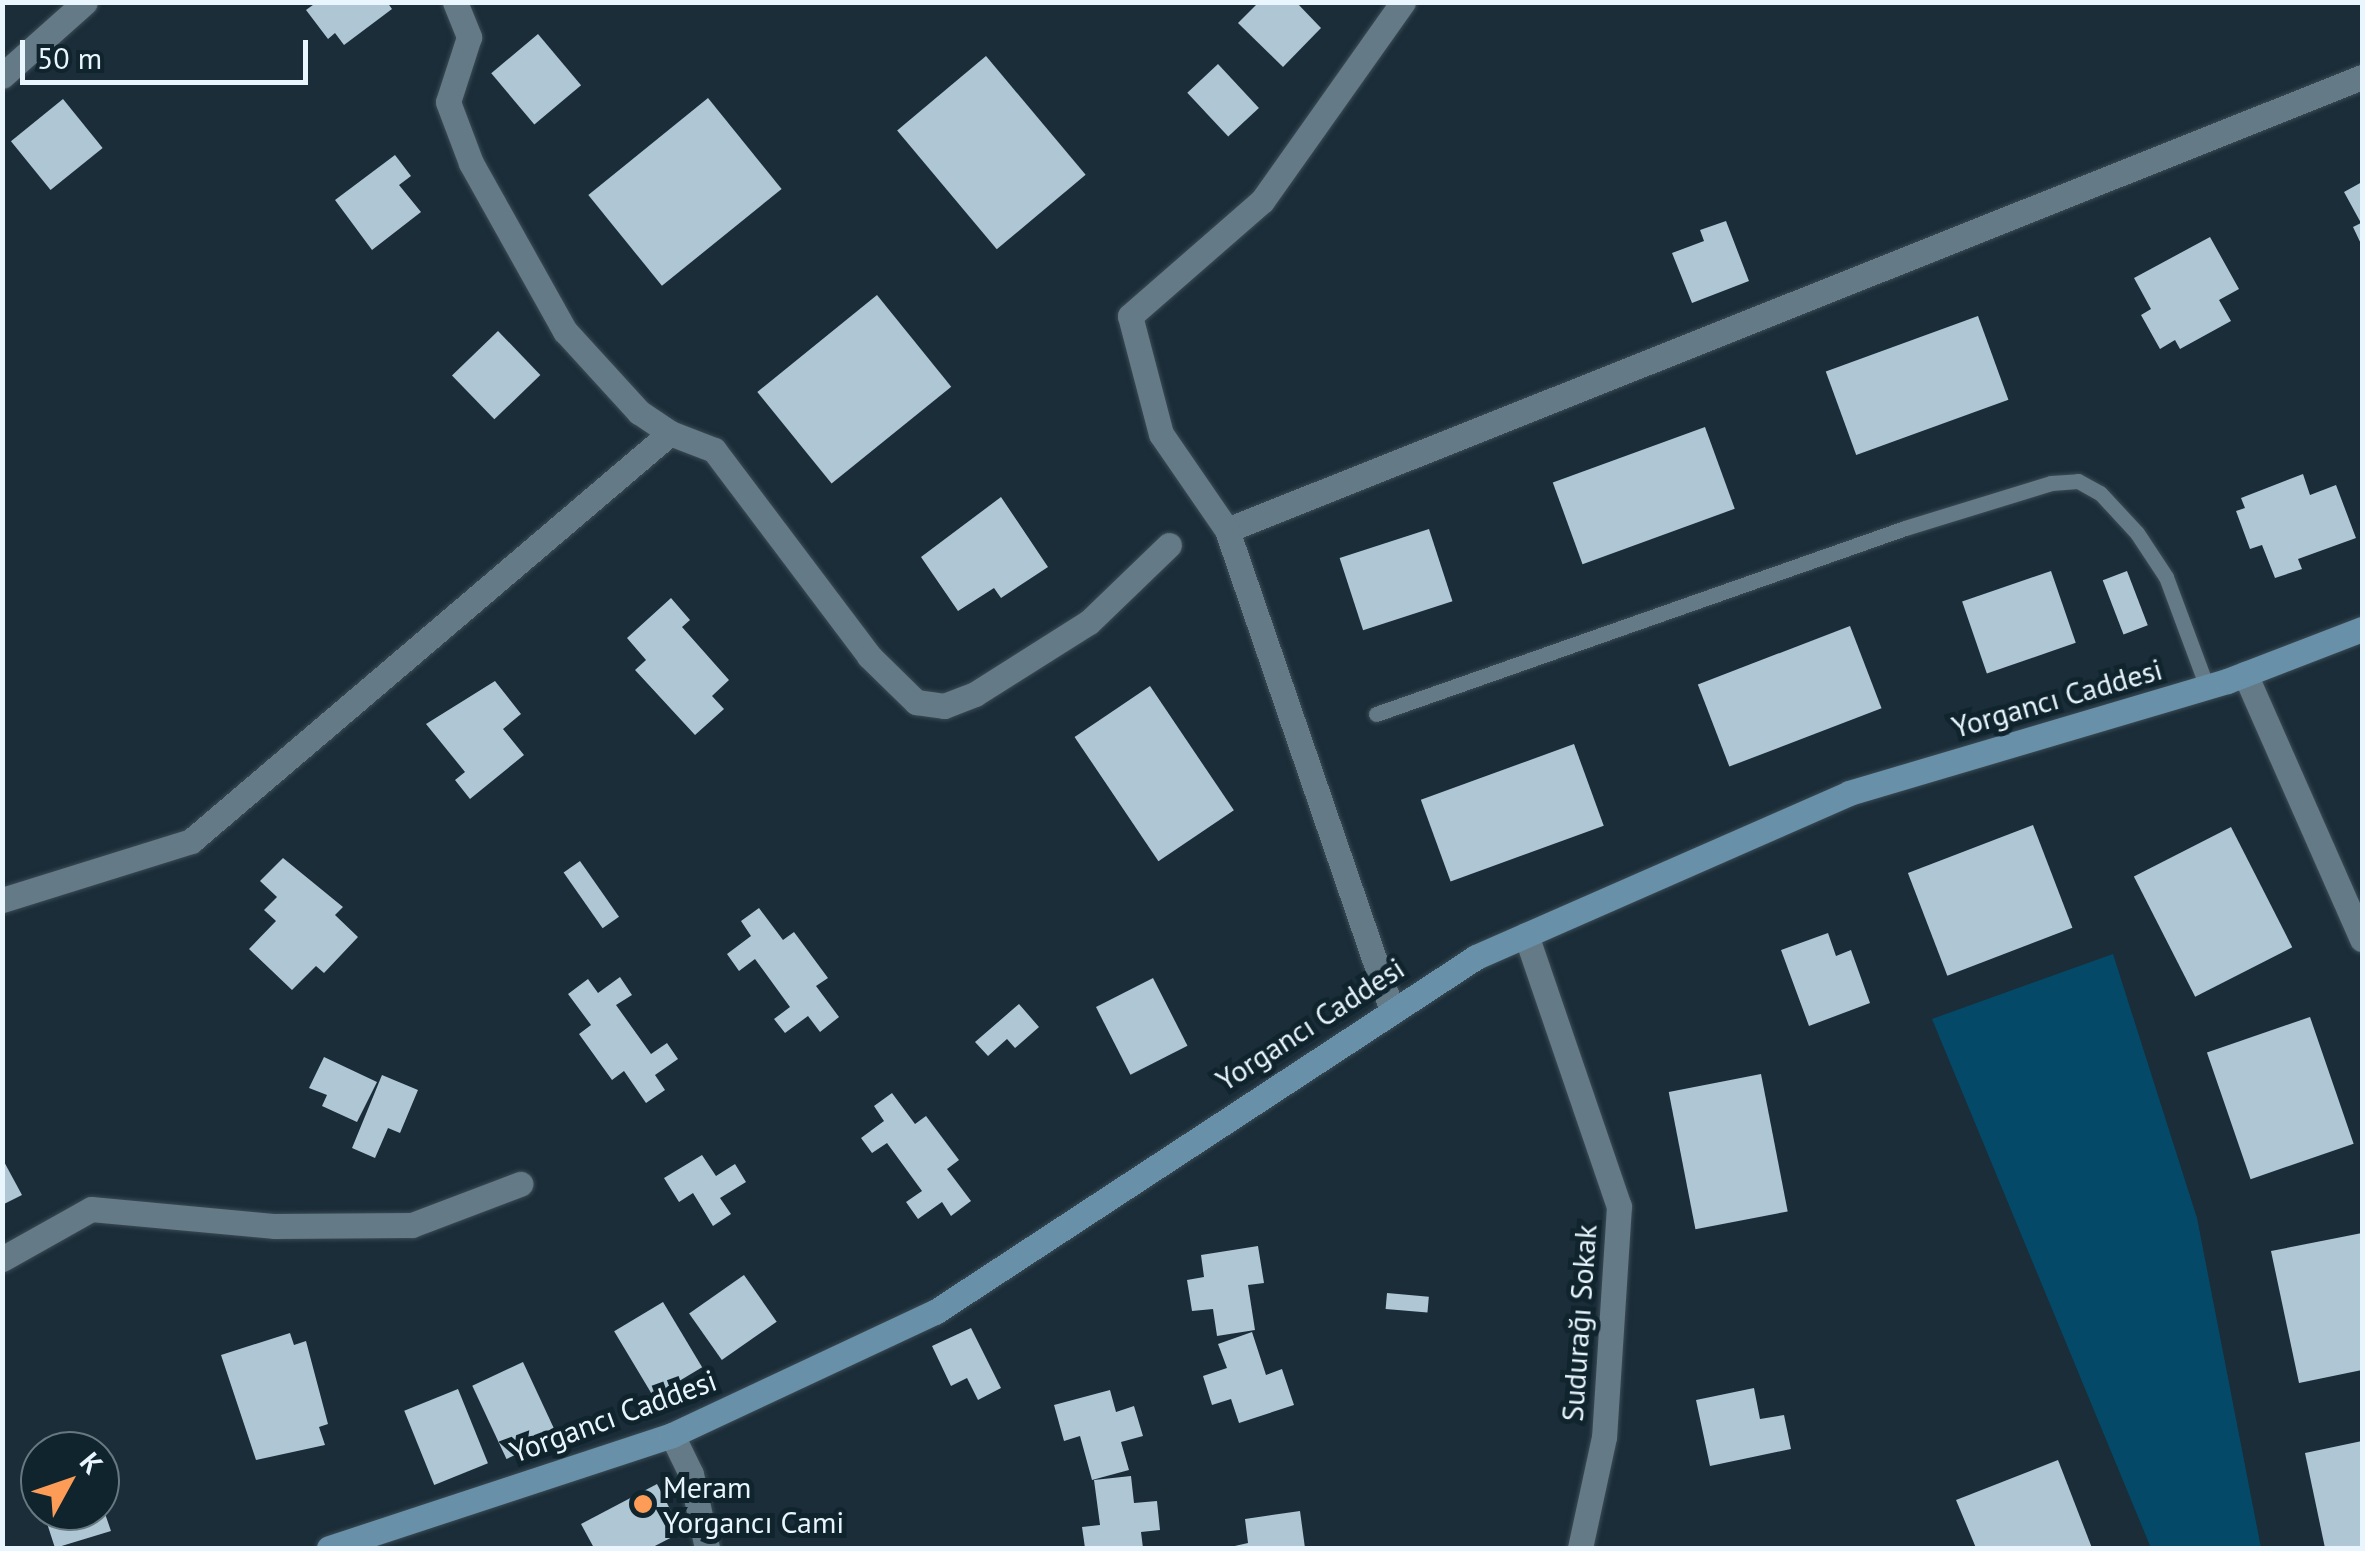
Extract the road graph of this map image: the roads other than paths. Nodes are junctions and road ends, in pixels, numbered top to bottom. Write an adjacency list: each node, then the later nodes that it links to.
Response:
1 (85, 2): 4 (street)
2 (455, 2): 6 (street)
3 (1403, 2): 7 (street)
4 (2, 76)
5 (2362, 77): 7 (street)
6 (670, 433): 8 (street); 13 (street)
7 (1228, 530): 16 (street)
8 (1169, 545)
9 (2362, 630): 10 (street, Yorgancı Caddesi)
10 (2245, 674): 11 (street, Yorgancı Caddesi); 15 (street)
11 (2208, 688): 12 (lane); 14 (street, Yorgancı Caddesi)
12 (1376, 714)
13 (2, 900)
14 (1526, 935): 16 (street, Yorgancı Caddesi); 22 (street, Sudurağı Sokak)
15 (2362, 939)
16 (1391, 1008): 19 (street, Yorgancı Caddesi)
17 (520, 1184): 18 (street)
18 (2, 1259)
19 (672, 1435): 20 (street, Yorgancı Caddesi); 21 (street)
20 (329, 1548)
21 (707, 1548)
22 (1580, 1548)

